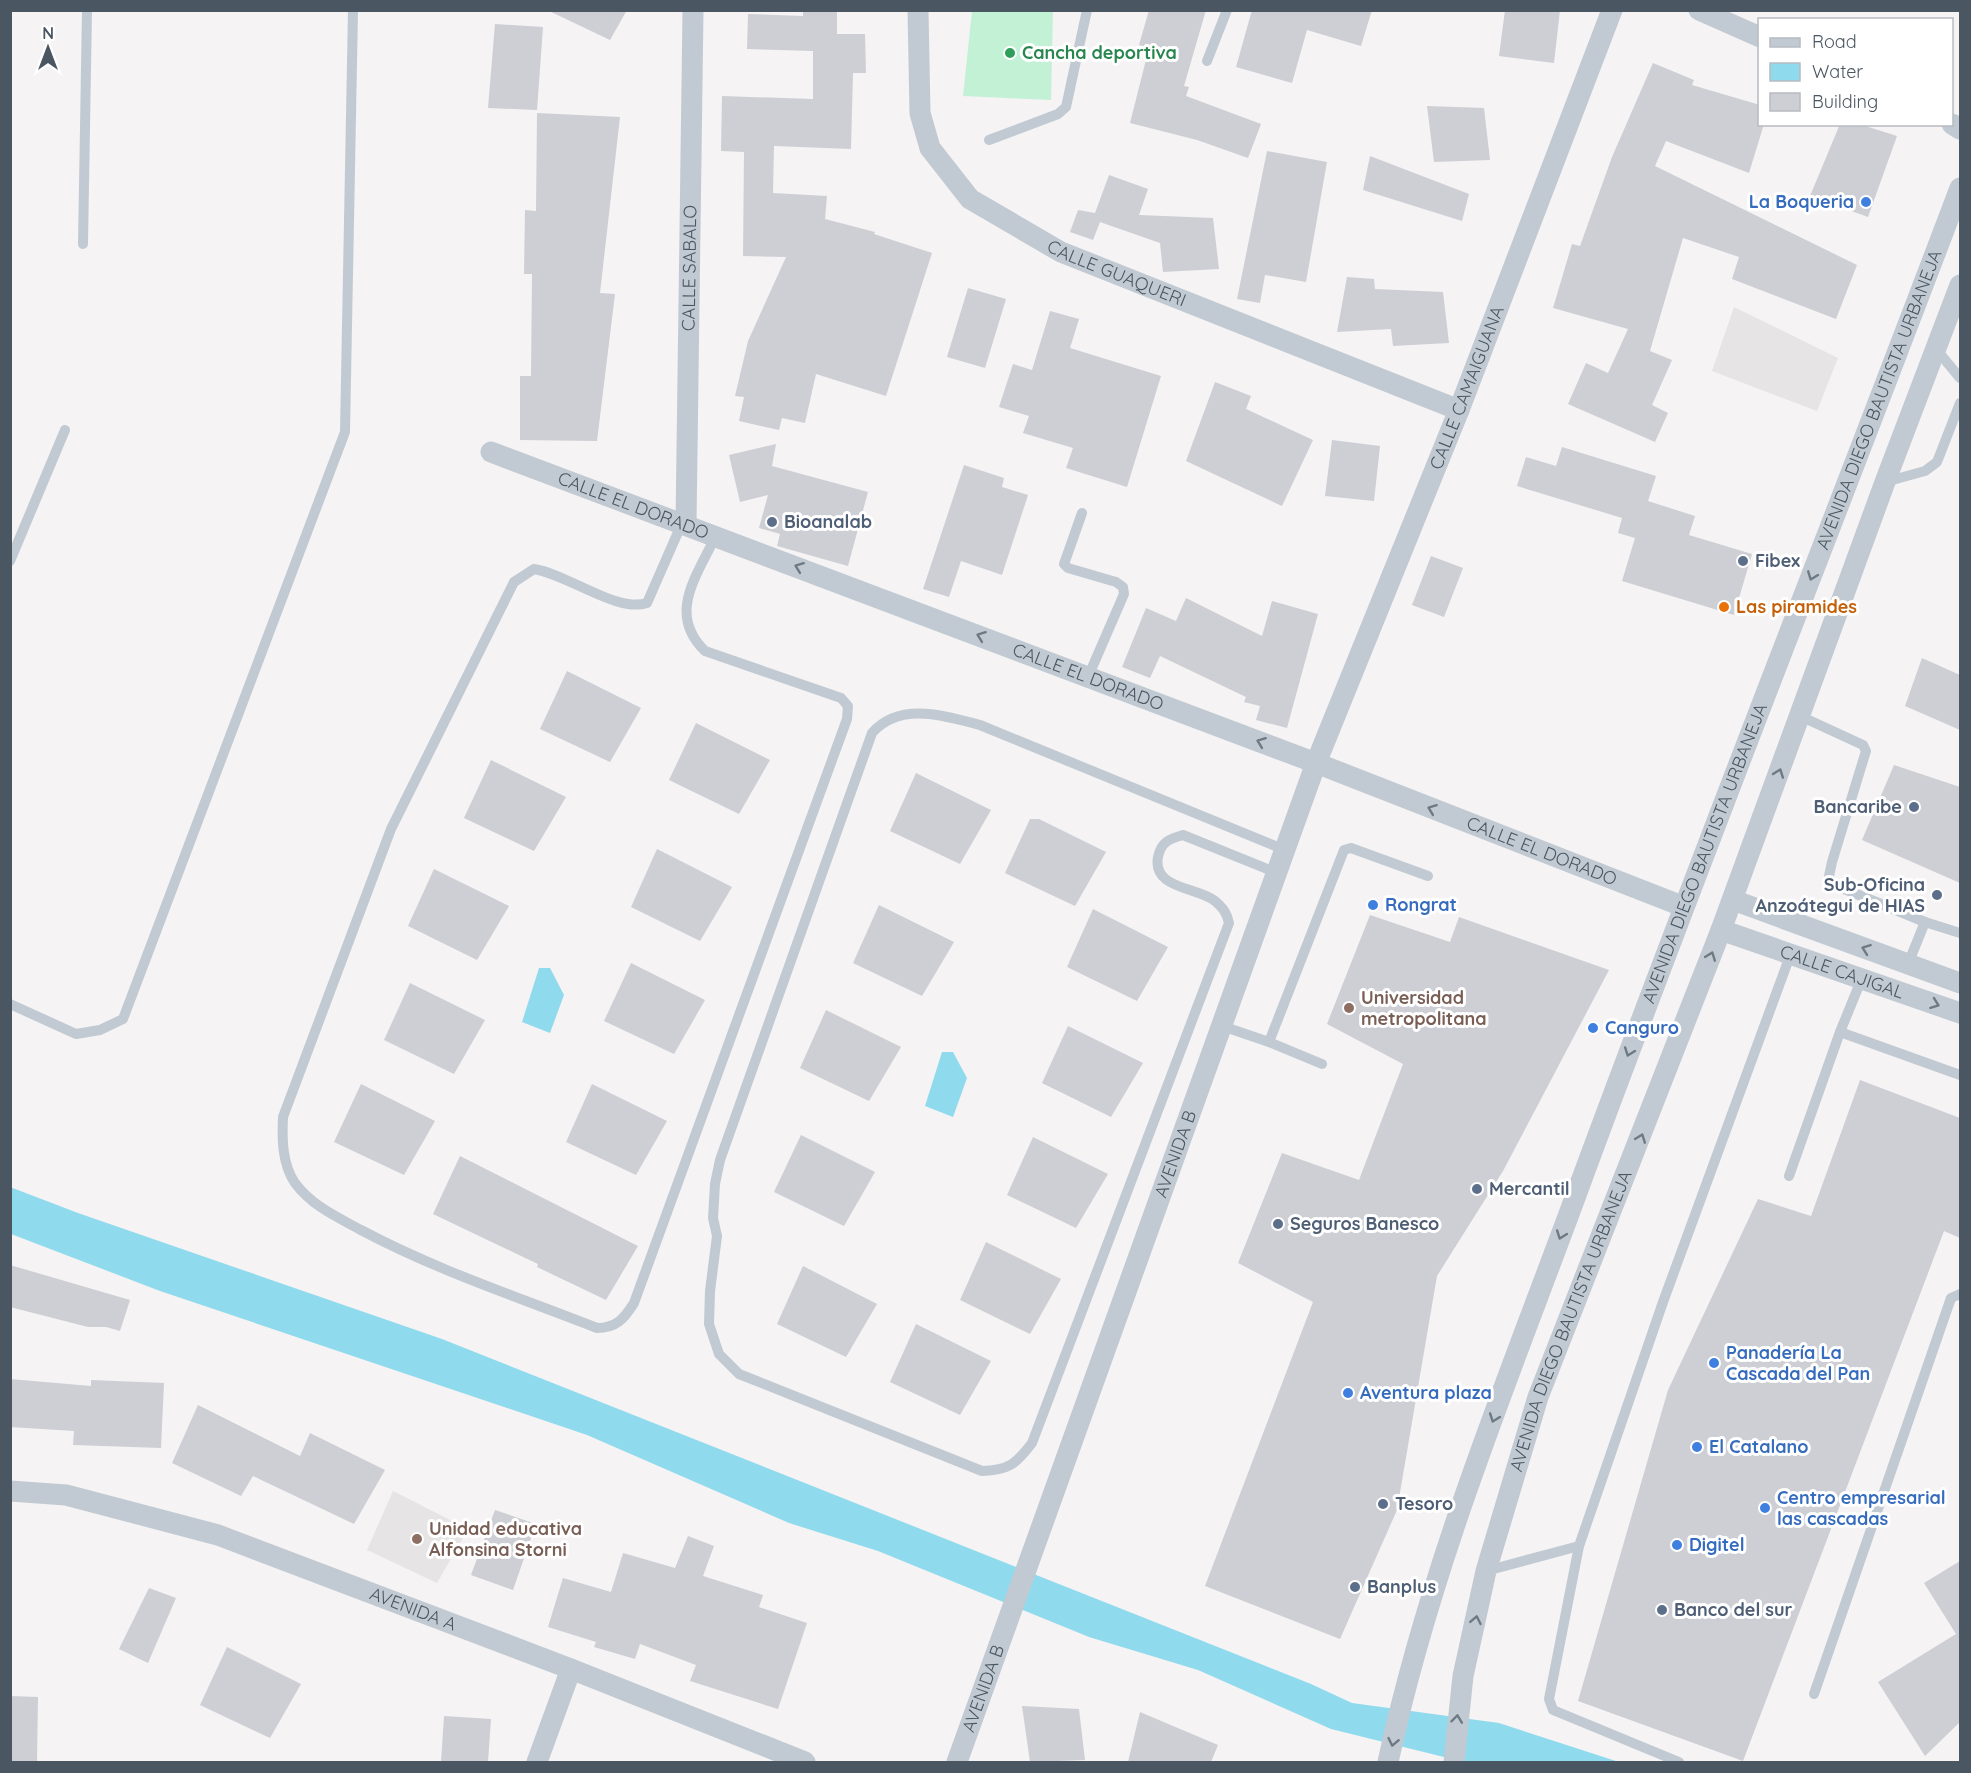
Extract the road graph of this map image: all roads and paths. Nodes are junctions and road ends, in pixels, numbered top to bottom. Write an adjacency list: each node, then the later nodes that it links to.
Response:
1 (87, 10): 13 (lane)
2 (353, 10): 42 (lane)
3 (693, 10): 24 (street, CALLE SABALO)
4 (918, 10): 19 (street, CALLE GUAQUERI)
5 (1088, 10): 11 (lane)
6 (1227, 10): 10 (lane)
7 (1612, 10): 19 (street, CALLE CAMAIGUANA)
8 (1699, 10): 9 (street)
9 (1758, 36)
10 (1208, 61)
11 (989, 140)
12 (1960, 188): 34 (street, AVENIDA DIEGO BAUTISTA URBANEJA, one-way to 34)
13 (83, 244)
14 (1960, 285): 15 (street, AVENIDA DIEGO BAUTISTA URBANEJA)
15 (1953, 323): 16 (street, AVENIDA DIEGO BAUTISTA URBANEJA)
16 (1936, 349): 17 (lane); 22 (street, AVENIDA DIEGO BAUTISTA URBANEJA)
17 (1960, 378)
18 (1960, 403): 22 (lane)
19 (1459, 410): 29 (street, CALLE CAMAIGUANA)
20 (65, 430): 26 (lane)
21 (490, 452): 24 (street, CALLE EL DORADO)
22 (1885, 482): 28 (street, AVENIDA DIEGO BAUTISTA URBANEJA)
23 (1082, 513): 27 (lane)
24 (684, 523): 25 (street, CALLE EL DORADO); 25 (lane)
25 (717, 535): 27 (street, CALLE EL DORADO, one-way to 25)
26 (10, 561)
27 (1088, 677): 29 (street, CALLE EL DORADO, one-way to 27)
28 (1800, 716): 33 (street, AVENIDA DIEGO BAUTISTA URBANEJA, one-way to 28); 35 (lane)
29 (1316, 763): 30 (street, AVENIDA B); 34 (street, CALLE EL DORADO, one-way to 29)
30 (1285, 850): 31 (street, AVENIDA B); 31 (lane)
31 (1277, 873): 44 (street, AVENIDA B)
32 (1428, 876): 46 (lane)
33 (1733, 900): 36 (street, AVENIDA DIEGO BAUTISTA URBANEJA); 39 (street, CALLE CAJIGAL, one-way to 33)
34 (1682, 906): 59 (street, AVENIDA DIEGO BAUTISTA URBANEJA, one-way to 59)
35 (1925, 921): 37 (lane); 39 (lane)
36 (1721, 930): 38 (street, CALLE CAJIGAL); 53 (street, AVENIDA DIEGO BAUTISTA URBANEJA, one-way to 36)
37 (1960, 933)
38 (1791, 953): 40 (street, CALLE CAJIGAL); 52 (lane)
39 (1908, 964): 41 (street, CALLE CAJIGAL)
40 (1862, 978): 43 (street, CALLE CAJIGAL, one-way to 43); 45 (lane)
41 (1960, 983)
42 (10, 1004)
43 (1960, 1013)
44 (1222, 1026): 46 (lane); 58 (street, AVENIDA B)
45 (1839, 1032): 48 (lane); 49 (lane)
46 (1269, 1042): 47 (lane)
47 (1322, 1064)
48 (1960, 1075)
49 (1789, 1176)
50 (1960, 1294): 55 (lane)
51 (10, 1491): 54 (street, AVENIDA A)
52 (1579, 1546): 53 (lane); 61 (lane)
53 (1486, 1571): 60 (street, AVENIDA DIEGO BAUTISTA URBANEJA, one-way to 53)
54 (571, 1669): 56 (street); 57 (street, AVENIDA A)
55 (1814, 1694)
56 (537, 1762)
57 (806, 1762)
58 (957, 1762)
59 (1388, 1762)
60 (1454, 1762)
61 (1679, 1762)

